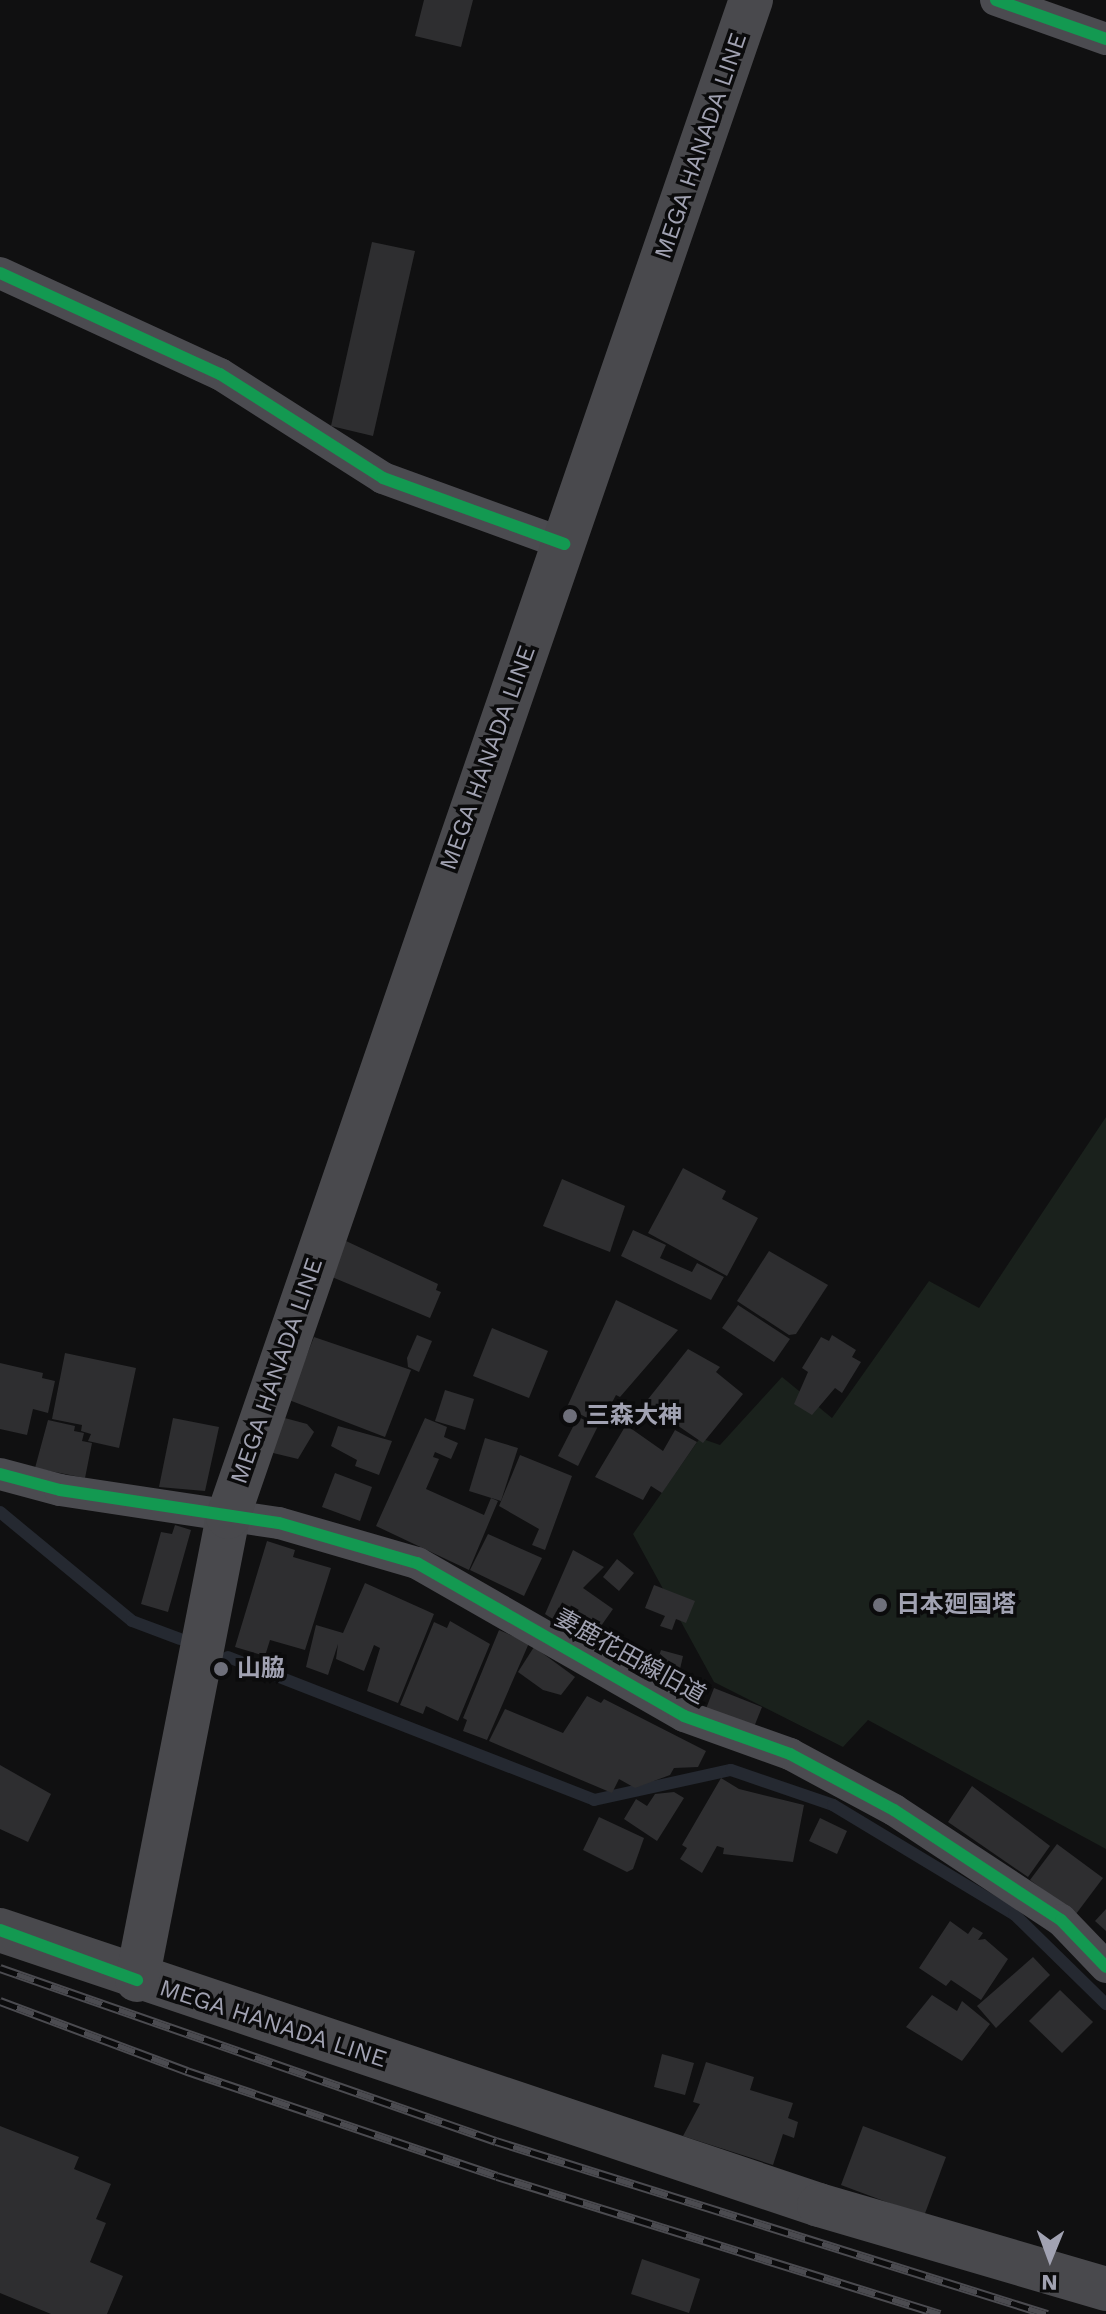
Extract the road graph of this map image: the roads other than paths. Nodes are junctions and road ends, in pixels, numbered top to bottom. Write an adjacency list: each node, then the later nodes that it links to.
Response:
1 (751, 0): 5 (main road, MEGA HANADA LINE)
2 (996, 0): 3 (street)
3 (1106, 39)
4 (0, 273): 5 (street)
5 (564, 544): 7 (main road, MEGA HANADA LINE)
6 (0, 1474): 7 (street, 妻鹿花田線旧道)
7 (228, 1517): 9 (street, 妻鹿花田線旧道); 10 (main road, MEGA HANADA LINE)
8 (0, 1930): 10 (main road)
9 (1106, 1967)
10 (137, 1980): 11 (main road, MEGA HANADA LINE)
11 (1106, 2289)

